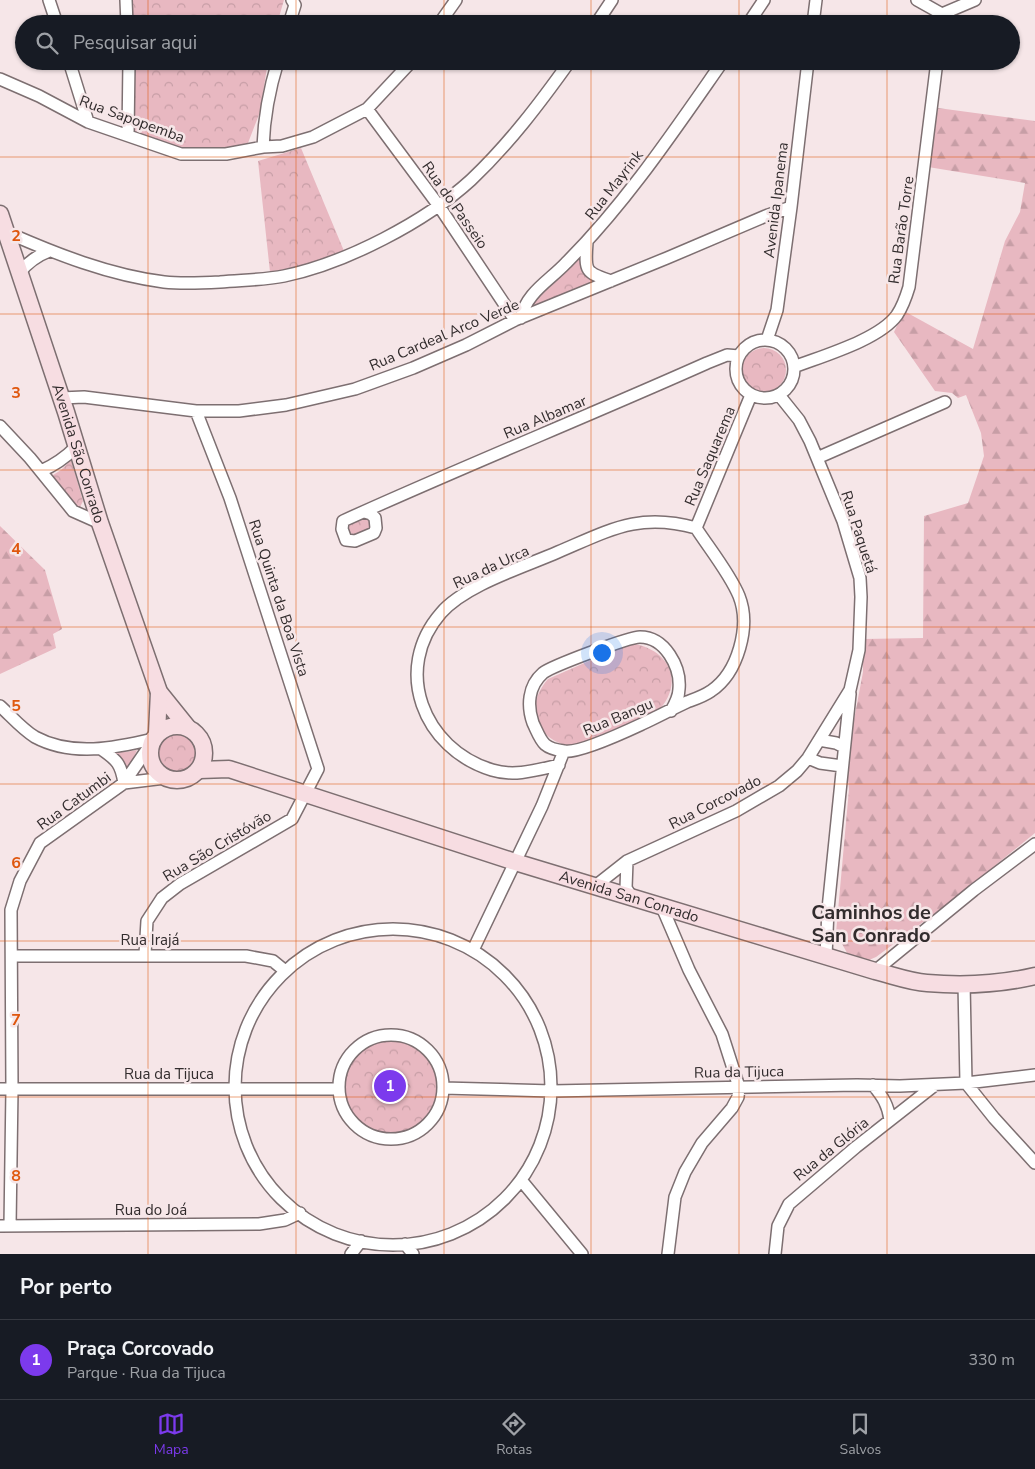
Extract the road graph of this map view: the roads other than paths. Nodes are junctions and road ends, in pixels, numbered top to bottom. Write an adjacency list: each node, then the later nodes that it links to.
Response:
1 (49, 0): 10 (street)
2 (126, 0): 11 (street)
3 (456, 0): 13 (street)
4 (612, 0): 14 (street)
5 (764, 0): 15 (street)
6 (816, 0): 16 (street)
7 (917, 0): 17 (street)
8 (975, 0): 18 (street)
9 (297, 2): 12 (street)
10 (54, 15)
11 (127, 15)
12 (292, 15)
13 (445, 15)
14 (602, 15)
15 (754, 15)
16 (814, 15)
17 (937, 15)
18 (949, 15)
19 (72, 70): 29 (street)
20 (129, 70): 30 (street)
21 (275, 70): 31 (street)
22 (404, 70): 28 (street, Rua Sapopemba)
23 (563, 70): 32 (street)
24 (716, 70): 36 (street, Rua Mayrink)
25 (807, 70): 33 (street, Avenida Ipanema)
26 (936, 70): 43 (street, Rua Barão Torre)
27 (0, 79): 29 (street, Rua Sapopemba)
28 (367, 109): 31 (street, Rua Sapopemba); 32 (street, Rua do Passeio)
29 (88, 122): 30 (street, Rua Sapopemba)
30 (128, 135): 31 (street, Rua Sapopemba)
31 (263, 147)
32 (439, 206): 37 (street); 40 (street, Rua do Passeio)
33 (791, 207): 39 (street, Rua Cardeal Arco Verde); 41 (street, Avenida Ipanema)
34 (0, 214): 35 (street, Avenida São Conrado)
35 (6, 232): 37 (street); 38 (street, Avenida São Conrado)
36 (586, 242): 39 (street); 40 (street, Rua Mayrink)
37 (49, 251): 38 (street)
38 (19, 273): 46 (street, Avenida São Conrado)
39 (611, 282): 40 (street, Rua Cardeal Arco Verde)
40 (518, 319): 48 (street, Rua Cardeal Arco Verde)
41 (767, 340): 42 (street); 43 (street)
42 (739, 356): 44 (street); 53 (street, Rua Albamar)
43 (794, 367): 45 (street)
44 (752, 395): 45 (street); 55 (street, Rua Saquarema)
45 (779, 395): 51 (street, Rua Paquetá)
46 (62, 398): 48 (street, Rua Cardeal Arco Verde); 50 (street, Avenida São Conrado)
47 (945, 402): 51 (street)
48 (196, 411): 74 (street, Rua Quinta da Boa Vista)
49 (0, 426): 52 (street)
50 (76, 447): 52 (street); 54 (street, Avenida São Conrado)
51 (817, 458): 56 (street, Rua Paquetá)
52 (41, 471): 54 (street)
53 (365, 512)
54 (100, 523): 57 (street, Avenida São Conrado)
55 (696, 528): 59 (street, Rua Bangu); 68 (street, Rua da Urca)
56 (850, 690): 62 (street, Rua Paquetá); 63 (street, Rua Paquetá)
57 (159, 692): 60 (street, Avenida São Conrado); 61 (street, Avenida São Conrado)
58 (0, 706): 64 (street)
59 (672, 711): 66 (street, Rua Bangu); 66 (street)
60 (188, 728): 61 (street); 65 (street)
61 (154, 739): 64 (street); 72 (street); 73 (street, Rua Catumbi)
62 (819, 740): 63 (street); 67 (street, Rua Paquetá)
63 (844, 748): 69 (street, Rua Paquetá)
64 (102, 749): 73 (street, Rua Catumbi)
65 (204, 749): 70 (street, Avenida San Conrado); 71 (street)
66 (564, 752): 68 (street)
67 (808, 758): 69 (street); 76 (street, Rua Corcovado)
68 (559, 765): 77 (street)
69 (842, 766): 84 (street, Rua Paquetá)
70 (229, 769): 71 (street, Avenida San Conrado); 74 (street, Avenida San Conrado)
71 (199, 770): 72 (street)
72 (165, 778): 73 (street, Rua Catumbi)
73 (124, 783): 83 (street, Rua Catumbi)
74 (305, 795): 77 (street, Avenida San Conrado); 82 (street, Rua São Cristóvão)
75 (1035, 844): 86 (street)
76 (627, 861): 78 (street, Rua Corcovado); 79 (street)
77 (514, 862): 78 (street, Avenida San Conrado); 81 (street)
78 (594, 887): 79 (street, Avenida San Conrado)
79 (633, 899): 80 (street, Avenida San Conrado)
80 (662, 907): 84 (street, Avenida San Conrado); 93 (street)
81 (473, 950): 85 (street); 99 (street)
82 (145, 954): 83 (street, Rua Irajá); 85 (street, Rua Irajá)
83 (12, 956): 96 (street, Rua Catumbi)
84 (826, 956): 86 (street, Avenida San Conrado)
85 (284, 970): 97 (street)
86 (875, 971): 88 (street, Avenida San Conrado)
87 (1035, 976): 88 (street, Avenida San Conrado)
88 (964, 983): 90 (street)
89 (1035, 1075): 90 (street, Rua da Tijuca)
90 (966, 1083): 92 (street, Rua da Tijuca); 101 (street)
91 (873, 1085): 92 (street, Rua da Tijuca); 93 (street, Rua da Tijuca); 100 (street)
92 (935, 1085): 100 (street, Rua da Glória)
93 (739, 1087): 99 (street, Rua da Tijuca); 110 (street)
94 (443, 1088): 98 (street); 98 (street); 99 (street, Rua da Tijuca)
95 (0, 1089): 96 (street, Rua da Tijuca)
96 (12, 1089): 97 (street, Rua da Tijuca); 104 (street, Rua Catumbi)
97 (235, 1089): 98 (street, Rua da Tijuca); 103 (street)
98 (338, 1089)
99 (552, 1091): 102 (street)
100 (890, 1120): 111 (street, Rua da Glória)
101 (1035, 1163)
102 (521, 1180): 106 (street); 109 (street)
103 (300, 1213): 104 (street, Rua do Joá); 105 (street)
104 (5, 1226)
105 (361, 1240): 106 (street); 107 (street)
106 (405, 1244): 108 (street)
107 (351, 1254)
108 (413, 1254)
109 (582, 1254)
110 (668, 1254)
111 (775, 1254)

